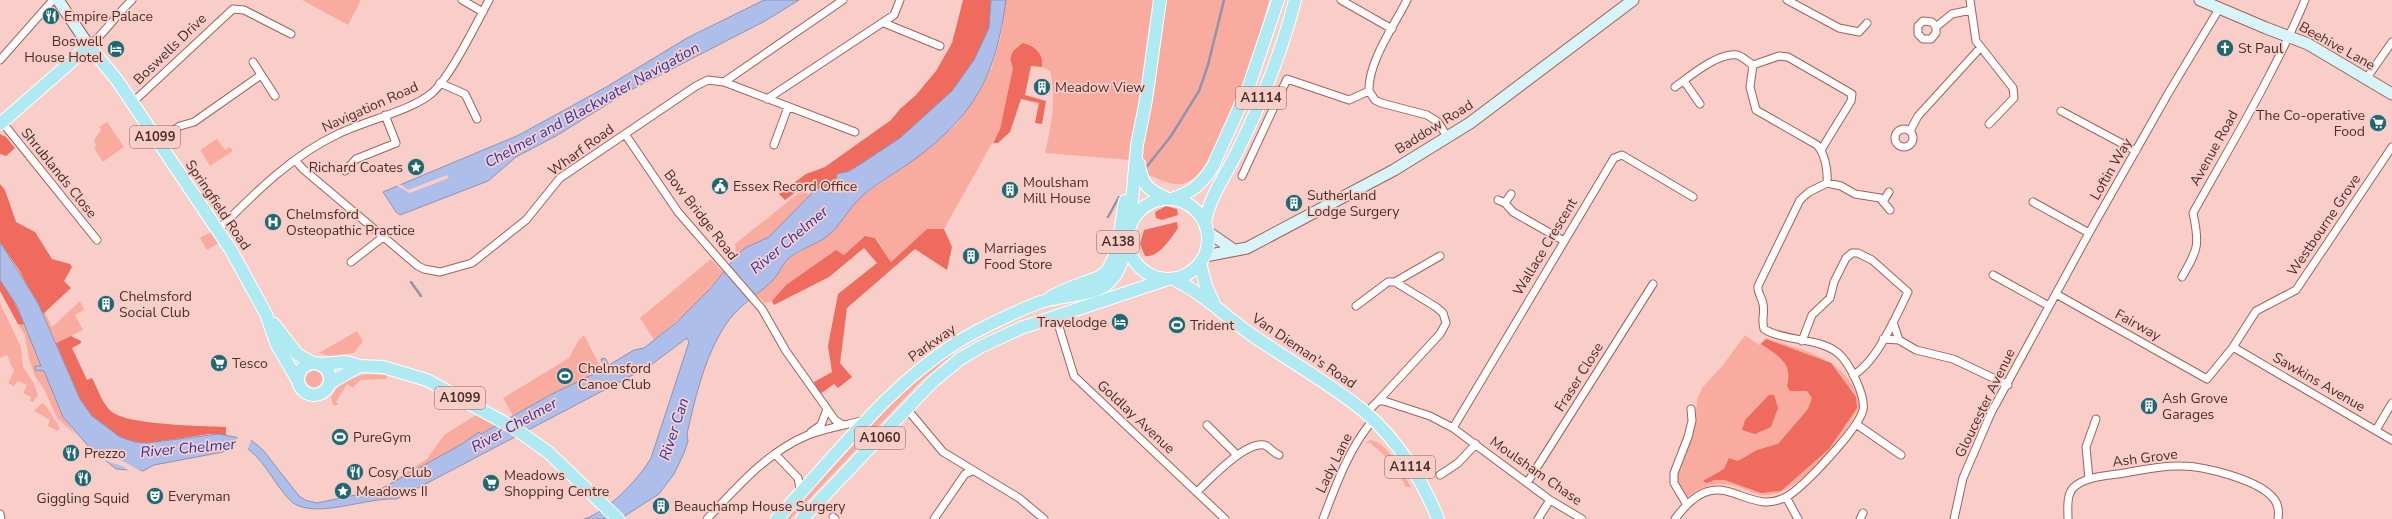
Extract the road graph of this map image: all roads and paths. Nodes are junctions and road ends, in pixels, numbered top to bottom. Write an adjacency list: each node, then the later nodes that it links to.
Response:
1 (53, 0): 31 (street)
2 (58, 0): 28 (main road, Springfield Road)
3 (132, 0): 28 (street)
4 (462, 0): 20 (street)
5 (489, 0): 20 (street, Navigation Road)
6 (843, 0): 37 (street)
7 (900, 0): 22 (street)
8 (1278, 0): 69 (main road, A1114)
9 (1295, 0): 76 (main road, A1114)
10 (1341, 0): 24 (street)
11 (1407, 0): 24 (street)
12 (1633, 0): 55 (main road, Baddow Road)
13 (1787, 0): 21 (street)
14 (1970, 0): 19 (street)
15 (2200, 0): 18 (main road, Beehive Lane)
16 (2306, 0): 26 (street, Avenue Road)
17 (1160, 4): 58 (main road, A138)
18 (2219, 8): 26 (main road, Beehive Lane); 61 (street, Loftin Way)
19 (1971, 10): 23 (street); 30 (street)
20 (482, 12): 38 (street, Navigation Road)
21 (1867, 22)
22 (884, 23): 29 (street); 43 (street)
23 (1936, 27)
24 (1392, 29): 40 (street)
25 (291, 34): 44 (street, Boswells Drive)
26 (2290, 36): 35 (main road, Beehive Lane); 88 (street, Avenue Road)
27 (2392, 42): 35 (street)
28 (89, 46): 44 (main road, Springfield Road / A1099); 50 (main road)
29 (940, 46)
30 (1980, 47): 51 (street); 52 (street)
31 (0, 60)
32 (253, 62): 34 (street)
33 (1753, 65): 36 (street); 60 (street); 60 (street)
34 (261, 75): 42 (street); 56 (street)
35 (2366, 79): 41 (main road, Beehive Lane)
36 (1684, 81): 39 (street); 45 (street)
37 (724, 82): 43 (street, Wharf Road); 54 (street, Wharf Road)
38 (440, 83): 48 (street, Navigation Road); 49 (street)
39 (1675, 88)
40 (1369, 91): 55 (street); 64 (street)
41 (2392, 94)
42 (275, 96)
43 (767, 99): 46 (street, Wharf Road)
44 (132, 103): 56 (main road, Springfield Road / A1099)
45 (1700, 104)
46 (788, 107): 53 (street, Wharf Road); 57 (street)
47 (2061, 111): 61 (street)
48 (385, 115): 62 (street, Navigation Road); 63 (street)
49 (476, 119)
50 (1, 123): 80 (street, Shrublands Close)
51 (1988, 124)
52 (1910, 131)
53 (855, 132)
54 (624, 134): 79 (street, Wharf Road); 114 (street, Bow Bridge Road)
55 (1448, 138): 83 (main road, Baddow Road)
56 (157, 141): 77 (main road, Springfield Road / A1099)
57 (774, 145)
58 (1137, 145): 69 (main road, A138); 75 (main road, A138); 93 (main road, A138)
59 (2392, 147): 104 (street, Westbourne Grove)
60 (1822, 150): 65 (street)
61 (2136, 152): 78 (street, Loftin Way)
62 (295, 160): 77 (street, Navigation Road); 79 (street, Wharf Road)
63 (345, 171)
64 (1242, 176)
65 (1827, 182): 71 (street); 102 (street)
66 (1889, 192): 71 (street)
67 (1511, 194): 73 (street)
68 (1693, 197): 82 (street, Wallace Crescent)
69 (1169, 199): 75 (main road, A1114); 76 (main road)
70 (1498, 200): 73 (street)
71 (1884, 200): 74 (street)
72 (2033, 202): 78 (street)
73 (1505, 203): 82 (street)
74 (1890, 210)
75 (1130, 227): 81 (main road, A1114)
76 (1207, 227): 83 (main road); 85 (main road, A1114)
77 (218, 230): 97 (main road, Springfield Road / A1099)
78 (2089, 233): 92 (street, Loftin Way)
79 (383, 237): 86 (street)
80 (97, 240)
81 (1128, 240): 89 (main road, A1114); 93 (main road, Parkway / A1060)
82 (1564, 240): 123 (street, Wallace Crescent)
83 (1234, 250): 85 (main road, Baddow Road)
84 (1440, 256): 90 (street)
85 (1203, 260): 89 (main road); 96 (main road, Van Dieman's Road / A1114)
86 (351, 262)
87 (1993, 275): 95 (street)
88 (2182, 277)
89 (1170, 279): 96 (main road, Van Dieman's Road / A1114); 98 (main road, Parkway / A1060)
90 (1395, 282): 94 (street); 112 (street)
91 (1653, 284): 135 (street, Fraser Close)
92 (2056, 294): 95 (street, Loftin Way); 108 (street, Fairway)
93 (1046, 300): 118 (main road, Parkway / A1060)
94 (1356, 306)
95 (2049, 306): 103 (street, Loftin Way)
96 (1217, 308): 117 (main road, Van Dieman's Road / A1114)
97 (266, 314): 105 (main road, Springfield Road / A1099); 109 (main road, Springfield Road / A1099)
98 (1056, 317): 115 (main road, Parkway / A1060); 136 (street, Goldlay Avenue)
99 (1893, 322): 100 (street); 101 (street); 102 (street)
100 (1883, 339): 101 (street); 107 (street)
101 (1899, 340): 111 (street)
102 (1802, 341): 107 (street)
103 (2028, 344): 111 (street, Gloucester Avenue)
104 (2233, 347): 108 (street, Westbourne Grove); 124 (street, Sawkins Avenue)
105 (315, 364): 106 (main road, A1099); 109 (main road); 110 (main road, A1099)
106 (362, 366): 110 (main road, A1099); 143 (main road, A1099)
107 (1853, 375): 120 (street)
108 (2207, 378)
109 (298, 381): 110 (main road, A1099)
110 (330, 383)
111 (2008, 385): 156 (street, Gloucester Avenue)
112 (1378, 401): 117 (street); 123 (street, Moulsham Chase)
113 (2392, 403): 124 (street)
114 (827, 409): 121 (street, Bow Bridge Road); 125 (street)
115 (907, 409): 132 (street); 146 (main road, Parkway / A1060)
116 (1691, 409): 140 (street)
117 (1369, 416): 150 (street, Lady Lane); 151 (main road, A1114)
118 (870, 418): 121 (street); 137 (main road, Parkway / A1060)
119 (2096, 419): 134 (street)
120 (1856, 424): 131 (street); 138 (street)
121 (843, 425): 125 (street)
122 (1207, 426): 129 (street)
123 (1453, 428): 127 (street, Moulsham Chase)
124 (2376, 430): 126 (street, Sawkins Avenue)
125 (808, 435): 128 (street)
126 (2392, 440)
127 (1476, 444): 133 (street, Moulsham Chase); 135 (street, Moulsham Chase)
128 (775, 454): 137 (street); 144 (street)
129 (1237, 455): 130 (street); 136 (street)
130 (1279, 455)
131 (1901, 455)
132 (972, 471): 147 (street); 148 (street)
133 (1440, 475)
134 (2089, 479): 157 (street, Ash Grove); 158 (street, Ash Grove)
135 (1527, 483): 139 (street, Moulsham Chase)
136 (1197, 492): 149 (street, Goldlay Avenue)
137 (801, 494): 145 (main road, Parkway / A1060)
138 (1786, 497): 140 (street); 155 (street)
139 (1550, 500): 152 (street); 153 (street, Moulsham Chase)
140 (1687, 505): 154 (street)
141 (0, 514): 142 (street)
142 (1, 519)
143 (618, 519)
144 (707, 519)
145 (777, 519)
146 (802, 519)
147 (934, 519)
148 (1044, 519)
149 (1224, 519)
150 (1323, 519)
151 (1438, 519)
152 (1538, 519)
153 (1582, 519)
154 (1675, 519)
155 (1798, 519)
156 (1954, 519)
157 (2068, 519)
158 (2278, 519)

